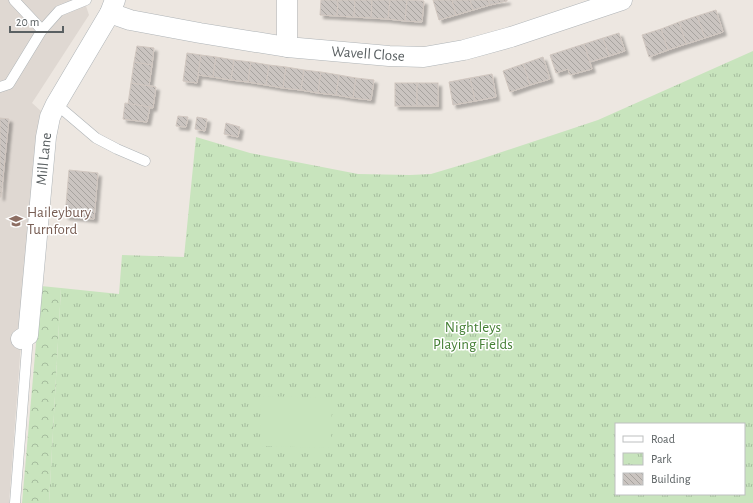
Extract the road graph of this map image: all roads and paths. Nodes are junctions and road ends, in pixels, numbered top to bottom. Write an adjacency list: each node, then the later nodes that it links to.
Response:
1 (14, 0): 7 (lane)
2 (86, 0): 7 (lane)
3 (287, 0): 8 (street)
4 (622, 0): 6 (street, Wavell Close)
5 (111, 4): 8 (street, Wavell Close); 10 (street, Mill Lane)
6 (601, 4): 8 (street, Wavell Close)
7 (42, 30): 9 (lane)
8 (287, 47)
9 (0, 87)
10 (56, 104): 11 (lane); 12 (street, Mill Lane)
11 (146, 161)
12 (25, 337): 13 (lane, Mill Lane)
13 (15, 503)

